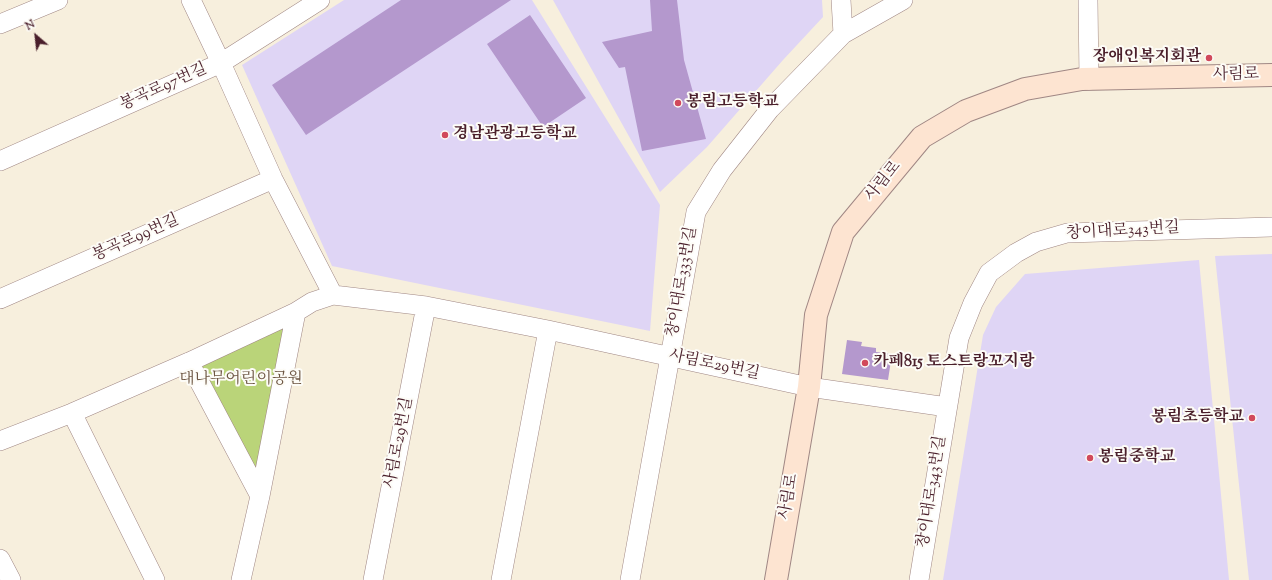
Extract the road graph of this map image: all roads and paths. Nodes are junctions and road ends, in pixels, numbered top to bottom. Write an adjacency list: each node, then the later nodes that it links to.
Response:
1 (58, 0): 7 (street)
2 (191, 0): 9 (street)
3 (320, 0): 9 (street, 봉곡로97번길)
4 (841, 0): 8 (street)
5 (903, 0): 8 (street, 창이대로333번길)
6 (1088, 0): 11 (street)
7 (0, 24)
8 (843, 34): 20 (street, 창이대로333번길)
9 (221, 63): 12 (street, 봉곡로97번길); 13 (street)
10 (1272, 75): 11 (street, 사림로)
11 (1089, 80): 22 (street, 사림로)
12 (0, 161)
13 (272, 179): 15 (street); 16 (street, 봉곡로99번길)
14 (1272, 227): 23 (street, 창이대로343번길)
15 (333, 295): 17 (street, 사림로29번길); 18 (street, 사림로29번길)
16 (0, 299)
17 (426, 306): 19 (street, 사림로29번길); 31 (street, 사림로29번길)
18 (296, 312): 21 (street, 사림로29번길); 26 (street)
19 (548, 330): 20 (street, 사림로29번길); 32 (street)
20 (669, 357): 22 (street, 사림로29번길); 33 (street, 창이대로333번길)
21 (189, 362): 24 (street, 사림로29번길); 26 (street)
22 (809, 387): 23 (street, 사림로29번길); 34 (street, 사림로)
23 (947, 407): 35 (street, 창이대로343번길)
24 (72, 413): 25 (street, 사림로29번길); 29 (street)
25 (0, 441)
26 (260, 496): 30 (street)
27 (0, 559): 28 (street)
28 (8, 579)
29 (155, 580)
30 (241, 580)
31 (373, 580)
32 (501, 580)
33 (630, 580)
34 (776, 580)
35 (919, 580)

